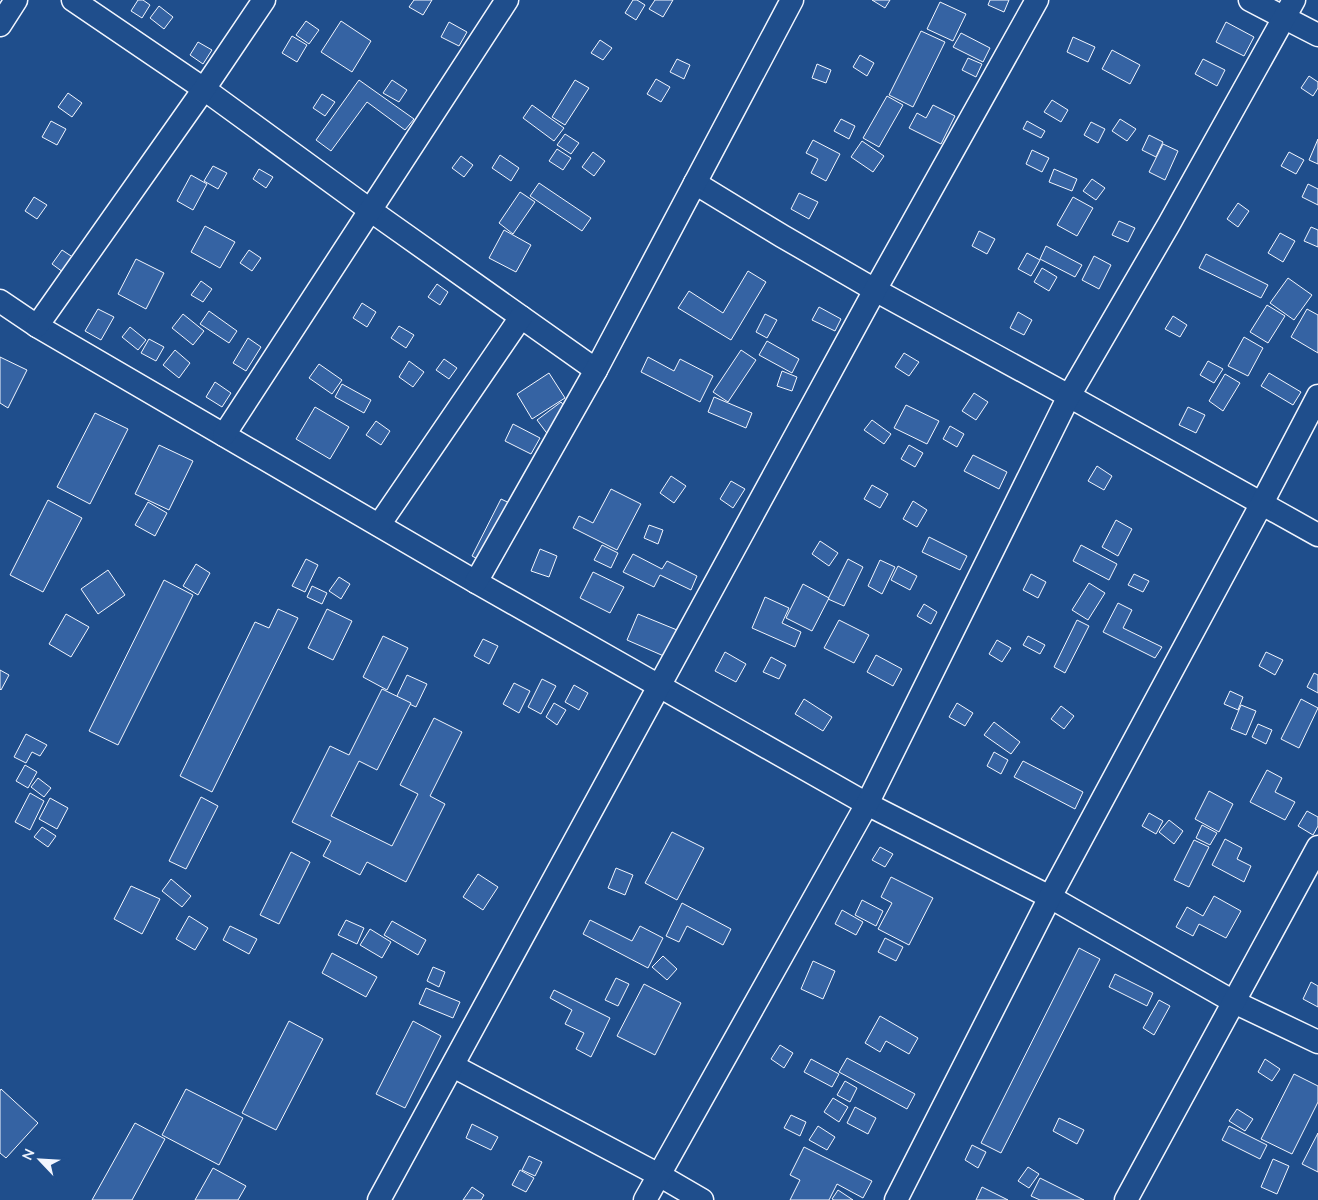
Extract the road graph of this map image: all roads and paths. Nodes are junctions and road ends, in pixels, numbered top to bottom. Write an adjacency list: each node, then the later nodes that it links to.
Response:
1 (16, 0): 9 (street)
2 (73, 0): 11 (street)
3 (264, 0): 11 (street)
4 (507, 0): 13 (street)
5 (792, 0): 12 (street)
6 (1038, 0): 14 (street)
7 (1250, 0): 8 (street)
8 (1289, 9): 10 (street); 19 (street)
9 (0, 25)
10 (1318, 35)
11 (204, 89): 13 (street); 17 (street)
12 (695, 183): 14 (street); 18 (street)
13 (370, 210): 16 (street); 21 (street)
14 (875, 290): 19 (street); 26 (street)
15 (0, 301): 17 (street)
16 (521, 317): 18 (street); 23 (street)
17 (37, 326): 21 (street)
18 (596, 370): 25 (street)
19 (1070, 396): 22 (street); 27 (street)
20 (1318, 396): 22 (street)
21 (224, 435): 23 (street)
22 (1262, 504): 24 (street); 29 (street)
23 (379, 525): 25 (street)
24 (1318, 535)
25 (476, 582): 26 (street)
26 (659, 686): 27 (street); 32 (street)
27 (867, 804): 29 (street); 33 (street)
28 (1318, 847): 30 (street)
29 (1050, 897): 30 (street); 37 (street)
30 (1234, 1002): 31 (street); 38 (street)
31 (1318, 1042)
32 (453, 1066): 33 (street); 34 (street)
33 (659, 1175): 35 (street); 36 (street)
34 (379, 1200)
35 (645, 1200)
36 (702, 1200)
37 (896, 1200)
38 (1126, 1200)

